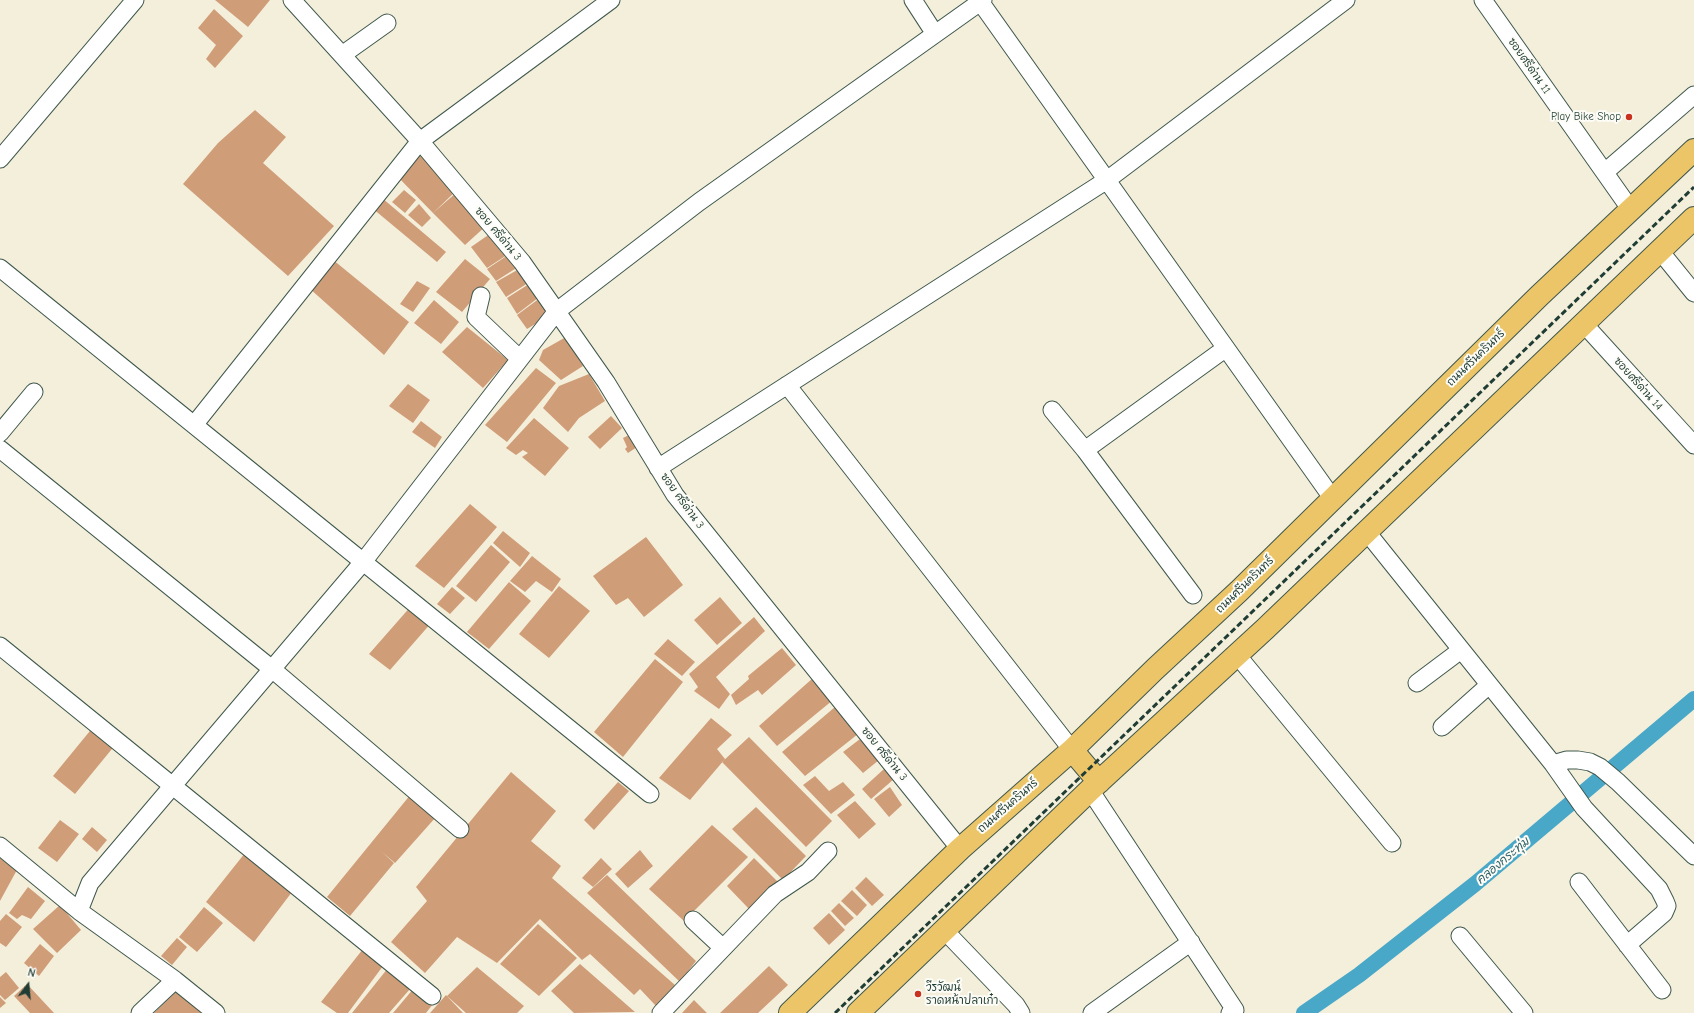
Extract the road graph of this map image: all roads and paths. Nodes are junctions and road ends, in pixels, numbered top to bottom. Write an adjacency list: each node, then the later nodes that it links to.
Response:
1 (135, 0): 14 (street)
2 (292, 0): 10 (street, ซอย ศรีด่าน 3)
3 (611, 0): 12 (street)
4 (913, 0): 9 (street)
5 (981, 0): 9 (street); 16 (street)
6 (1346, 0): 16 (street)
7 (1483, 0): 15 (street, ซอยศรีด่าน 11)
8 (387, 23): 10 (street)
9 (935, 34): 23 (street)
10 (342, 55): 12 (street, ซอย ศรีด่าน 3)
11 (1694, 95): 15 (street)
12 (420, 141): 23 (street, ซอย ศรีด่าน 3); 30 (street)
13 (1694, 150): 17 (main road, ถนนศรีนครินทร์)
14 (0, 159)
15 (1605, 172): 17 (street, ซอยศรีด่าน 11)
16 (1107, 180): 25 (street); 27 (street)
17 (1631, 210): 36 (main road, ถนนศรีนครินทร์)
18 (1694, 218): 19 (main road)
19 (1660, 250): 21 (street); 24 (main road)
20 (0, 268): 30 (street)
21 (1694, 293)
22 (481, 296): 26 (street)
23 (557, 311): 26 (street); 35 (street, ซอย ศรีด่าน 3)
24 (1583, 323): 32 (street, ซอยศรีด่าน 14); 37 (main road)
25 (1226, 348): 34 (street); 36 (street)
26 (520, 359): 38 (street)
27 (787, 385): 35 (street); 47 (street)
28 (34, 392): 31 (street)
29 (1052, 410): 34 (street)
30 (194, 425): 38 (street)
31 (0, 433)
32 (1694, 445)
33 (0, 449): 43 (street)
34 (1085, 450): 39 (street)
35 (658, 468): 56 (street, ซอย ศรีด่าน 3)
36 (1333, 499): 47 (main road, ถนนศรีนครินทร์)
37 (1366, 531): 41 (street); 42 (main road)
38 (363, 562): 43 (street); 51 (street)
39 (1193, 595)
40 (0, 646): 49 (street)
41 (1461, 650): 44 (street); 45 (street)
42 (1237, 655): 50 (main road); 53 (street)
43 (272, 669): 49 (street); 52 (street)
44 (1417, 683)
45 (1490, 685): 46 (street); 48 (street)
46 (1442, 727)
47 (1072, 750): 50 (main road); 56 (main road, ถนนศรีนครินทร์)
48 (1553, 764): 55 (street); 64 (street)
49 (172, 786): 59 (street); 68 (street)
50 (1094, 786): 61 (main road); 63 (street)
51 (650, 794)
52 (460, 828)
53 (1392, 843)
54 (0, 846): 59 (street)
55 (1691, 848)
56 (960, 849): 72 (main road, ถนนศรีนครินทร์)
57 (828, 851): 65 (street)
58 (1579, 882): 64 (street)
59 (79, 911): 66 (street)
60 (693, 920): 65 (street)
61 (944, 931): 73 (main road); 74 (street)
62 (1460, 936): 77 (street)
63 (1191, 942): 75 (street); 76 (street)
64 (1627, 945): 67 (street)
65 (724, 948): 71 (street)
66 (175, 980): 69 (street); 70 (street)
67 (1662, 990)
68 (432, 996)
69 (140, 1013)
70 (216, 1013)
71 (662, 1013)
72 (790, 1013)
73 (858, 1013)
74 (1021, 1013)
75 (1092, 1013)
76 (1230, 1013)
77 (1524, 1013)

